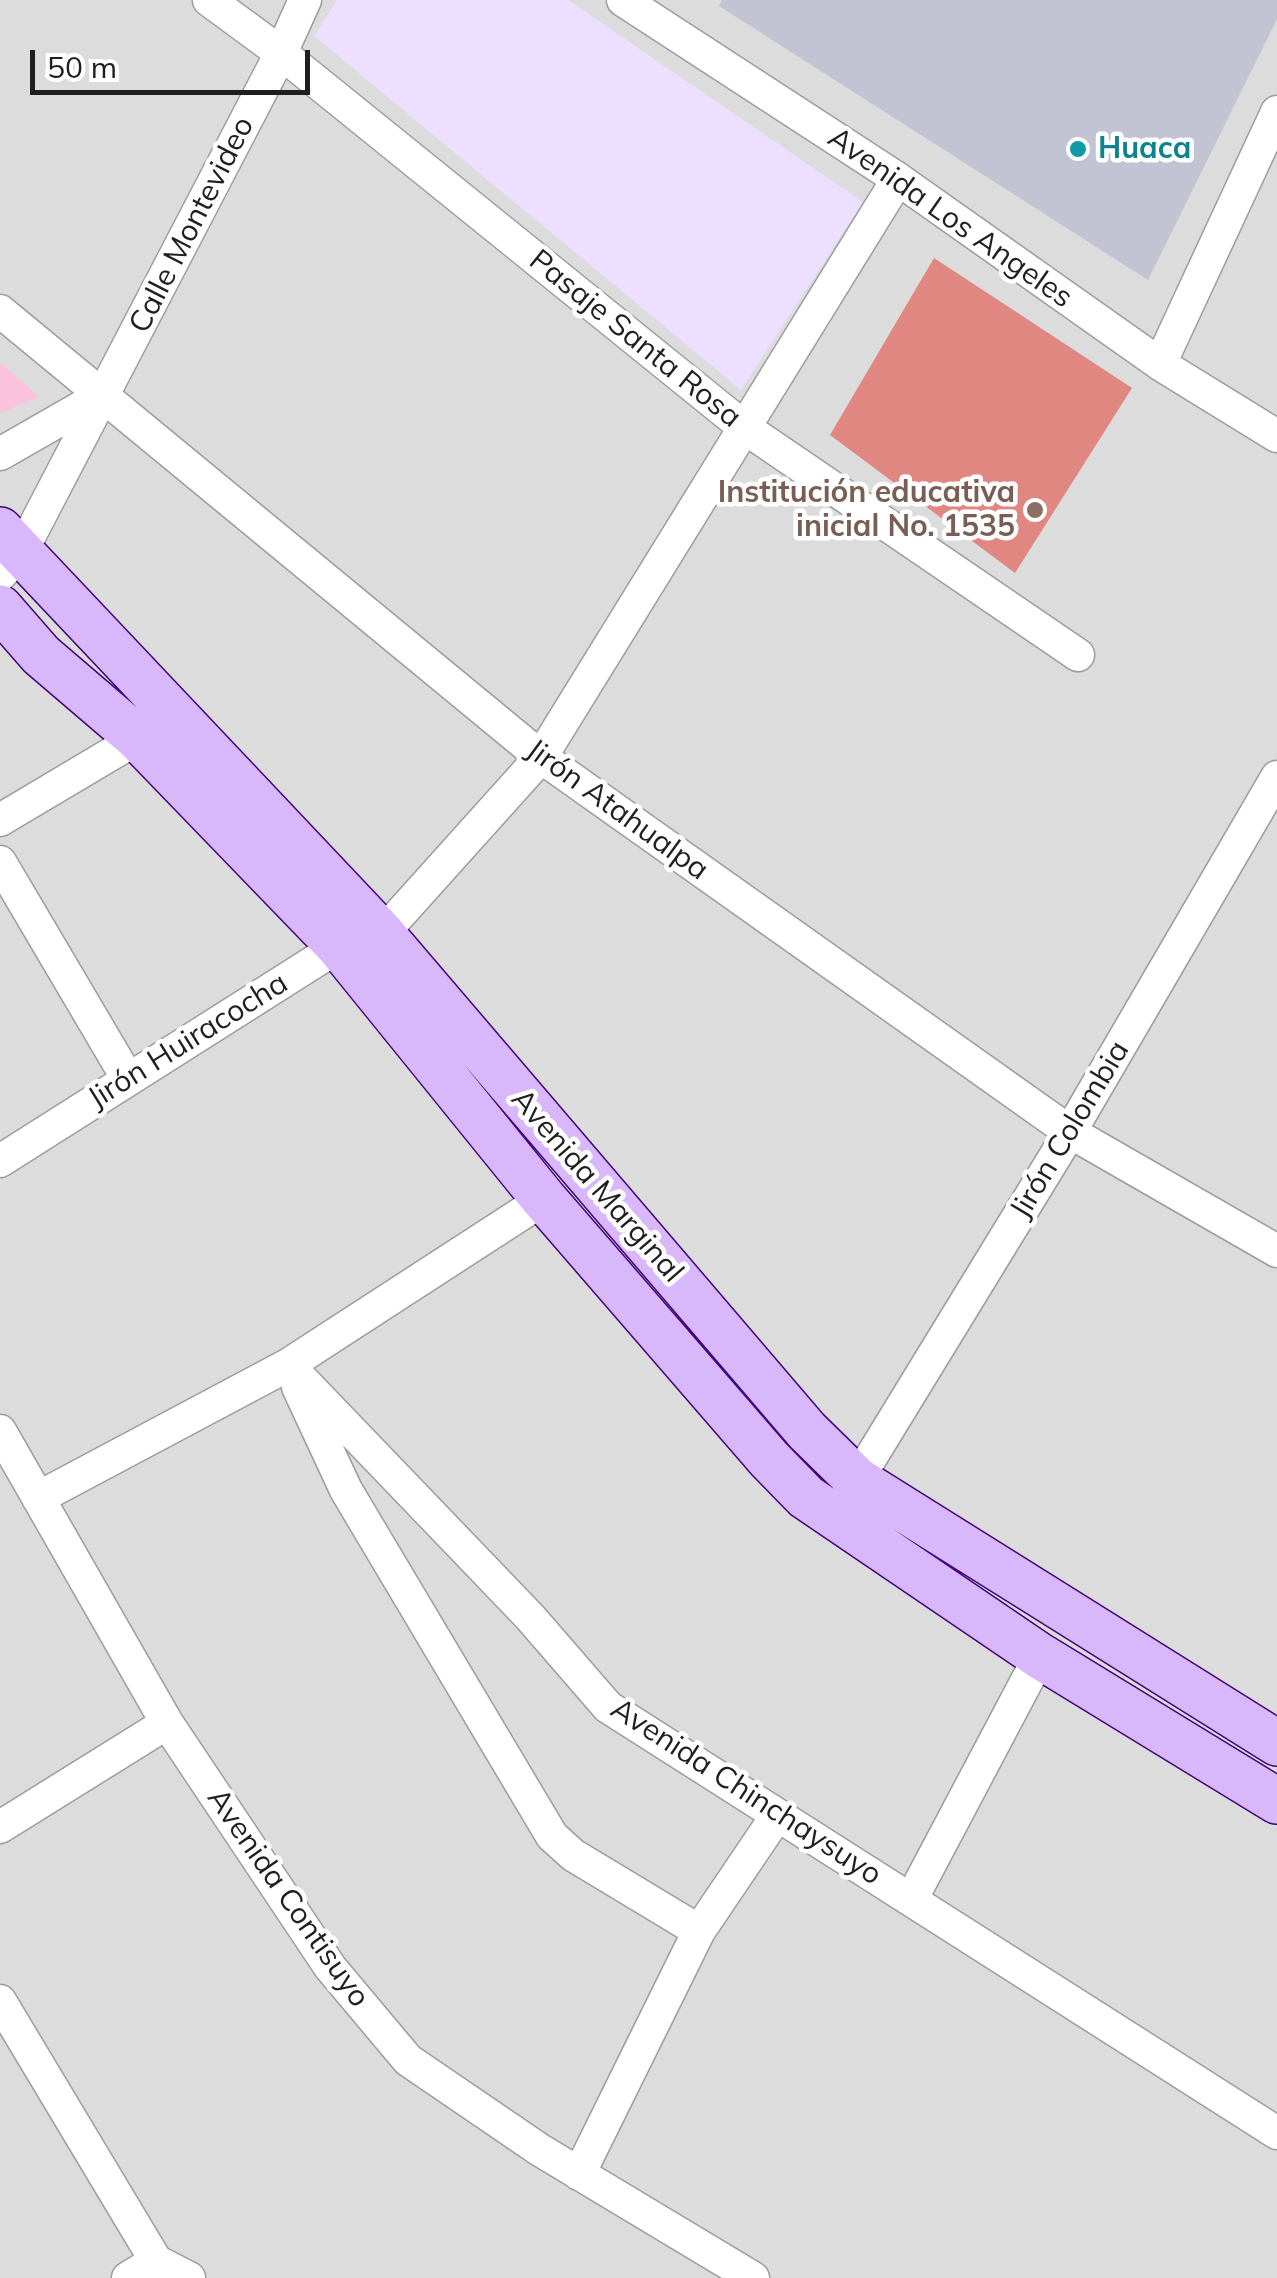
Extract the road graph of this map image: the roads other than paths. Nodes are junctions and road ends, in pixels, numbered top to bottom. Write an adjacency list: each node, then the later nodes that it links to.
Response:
1 (209, 0): 4 (street, Pasaje Santa Rosa)
2 (305, 0): 4 (street, Calle Montevideo)
3 (644, 6): 6 (street, Avenida Los Angeles)
4 (281, 53): 9 (street, Calle Montevideo); 10 (street, Pasaje Santa Rosa)
5 (1277, 112): 8 (street)
6 (898, 179): 8 (street, Avenida Los Angeles); 10 (street)
7 (0, 311): 9 (street, Jirón Atahualpa)
8 (1160, 364): 11 (street, Avenida Los Angeles)
9 (103, 395): 12 (street); 13 (street, Calle Montevideo); 17 (street, Jirón Atahualpa)
10 (745, 428): 15 (street, Pasaje Santa Rosa); 17 (street)
11 (1277, 436)
12 (0, 454)
13 (7, 553): 22 (main road, Avenida Marginal)
14 (0, 608): 16 (main road, Avenida Marginal)
15 (1078, 655)
16 (138, 738): 20 (street); 23 (main road, Avenida Marginal)
17 (541, 757): 22 (street); 25 (street, Jirón Atahualpa)
18 (1277, 777): 19 (street, Jirón Colombia)
19 (1269, 812): 25 (street, Jirón Colombia)
20 (0, 820)
21 (0, 862): 24 (street)
22 (382, 934): 23 (street, Jirón Huiracocha); 31 (main road, Avenida Marginal)
23 (339, 946): 24 (street, Jirón Huiracocha); 27 (main road, Avenida Marginal)
24 (128, 1079): 26 (street, Jirón Huiracocha)
25 (1070, 1132): 28 (street, Jirón Atahualpa); 31 (street, Jirón Colombia)
26 (0, 1161)
27 (544, 1199): 29 (street); 33 (main road, Avenida Marginal)
28 (1277, 1250)
29 (288, 1364): 32 (street); 37 (street, Avenida Chinchaysuyo); 40 (street)
30 (0, 1431): 32 (street, Avenida Contisuyo)
31 (857, 1480): 35 (main road, Avenida Marginal)
32 (38, 1498): 34 (street, Avenida Contisuyo)
33 (1040, 1656): 36 (main road, Avenida Marginal); 39 (street)
34 (167, 1723): 38 (street); 43 (street, Avenida Contisuyo)
35 (1277, 1743)
36 (1277, 1801)
37 (776, 1817): 39 (street, Avenida Chinchaysuyo); 40 (street)
38 (0, 1828)
39 (912, 1898): 42 (street, Avenida Chinchaysuyo)
40 (699, 1931): 43 (street)
41 (0, 2001): 44 (street)
42 (1277, 2133)
43 (579, 2174): 45 (street, Avenida Contisuyo)
44 (142, 2270): 46 (street)
45 (747, 2277)
46 (189, 2278)

